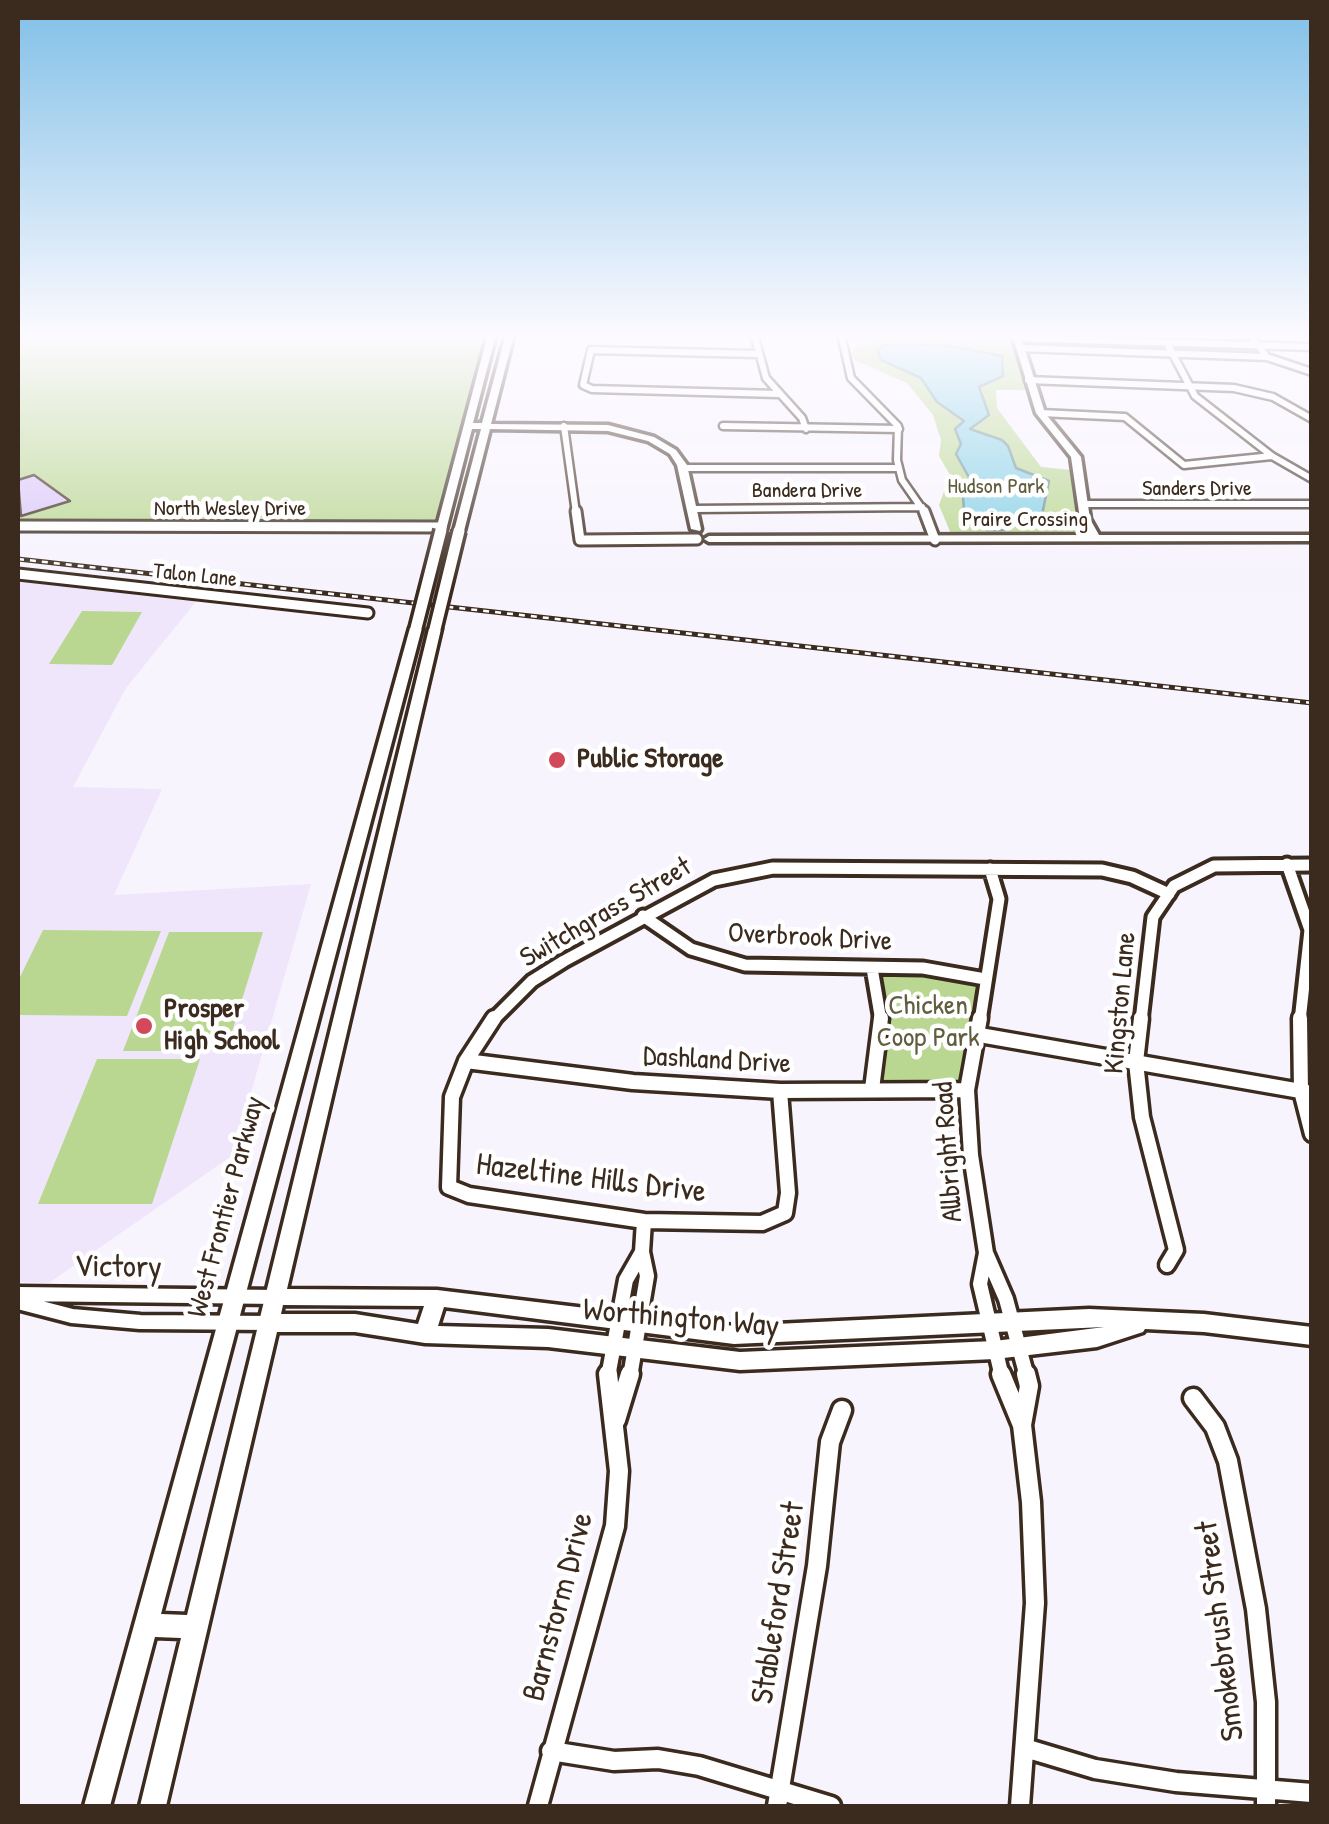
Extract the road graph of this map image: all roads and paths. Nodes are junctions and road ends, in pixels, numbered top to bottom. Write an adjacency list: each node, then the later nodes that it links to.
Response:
1 (469, 419): 8 (street, West Frontier Parkway)
2 (490, 419): 9 (street)
3 (802, 419): 12 (street)
4 (890, 419): 13 (street)
5 (1046, 419): 18 (street)
6 (1128, 419): 14 (street)
7 (1228, 419): 14 (street)
8 (467, 426): 9 (street); 22 (street, West Frontier Parkway)
9 (488, 426): 10 (street); 51 (street, bridge)
10 (564, 426): 15 (street); 23 (street, Bandera Drive)
11 (723, 426): 12 (street)
12 (806, 429): 13 (street)
13 (899, 429): 16 (street)
14 (1272, 456): 17 (street)
15 (682, 468): 16 (street); 23 (street)
16 (898, 468): 20 (street)
17 (1312, 479)
18 (1082, 504): 19 (street, Sanders Drive); 26 (street)
19 (1312, 504)
20 (922, 507): 23 (street, Bandera Drive); 25 (street)
21 (18, 526): 22 (street, North Wesley Drive)
22 (442, 528): 50 (street, West Frontier Parkway, bridge)
23 (700, 529): 25 (street, Praire Crossing)
24 (1312, 538): 26 (street, Praire Crossing)
25 (935, 540): 26 (street, Praire Crossing)
26 (1096, 540)
27 (18, 574): 28 (street, Talon Lane)
28 (368, 613)
29 (1287, 864): 30 (street); 32 (street); 42 (street)
30 (1312, 865)
31 (990, 869): 32 (street, Switchgrass Street); 33 (street, Switchgrass Street); 35 (street, Allbright Road)
32 (1169, 894): 38 (street, Kingston Lane)
33 (643, 916): 34 (street, Overbrook Drive); 37 (street, Switchgrass Street)
34 (872, 968): 35 (street, Overbrook Drive); 39 (street)
35 (985, 979): 36 (street, Allbright Road)
36 (974, 1034): 38 (street); 40 (street, Allbright Road)
37 (466, 1061): 41 (street, Dashland Drive); 44 (street, Switchgrass Street)
38 (1136, 1062): 42 (street); 48 (street, Kingston Lane)
39 (872, 1088): 40 (street, Dashland Drive); 41 (street, Dashland Drive)
40 (967, 1090): 47 (street, Allbright Road)
41 (780, 1091): 45 (street, Hazeltine Hills Drive)
42 (1306, 1092): 43 (street)
43 (1312, 1134)
44 (449, 1187): 45 (street, Hazeltine Hills Drive)
45 (644, 1220): 46 (street, Barnstorm Drive)
46 (642, 1252): 54 (street, Barnstorm Drive); 58 (street, Barnstorm Drive)
47 (986, 1254): 55 (street, Allbright Road); 59 (street, Allbright Road)
48 (1167, 1265)
49 (18, 1294): 50 (street, Victory)
50 (234, 1296): 51 (street, Victory); 57 (street, West Frontier Parkway)
51 (278, 1297): 52 (street, Worthington Way); 56 (street)
52 (438, 1298): 54 (street, Worthington Way); 61 (street)
53 (18, 1302): 57 (street, Victory)
54 (618, 1322): 58 (street, Worthington Way); 63 (street, Barnstorm Drive)
55 (1012, 1322): 59 (street, Worthington Way); 60 (street, Worthington Way); 65 (street, Allbright Road)
56 (271, 1323): 57 (street, Victory); 61 (street, Worthington Way); 72 (street)
57 (227, 1324): 71 (street, West Frontier Parkway)
58 (640, 1324): 59 (street, Worthington Way); 64 (street, Barnstorm Drive)
59 (989, 1324): 66 (street, Allbright Road)
60 (1144, 1324): 62 (street, Worthington Way); 65 (street, Worthington Way)
61 (425, 1334): 63 (street, Worthington Way)
62 (1312, 1336)
63 (613, 1346): 64 (street, Worthington Way); 69 (street, Barnstorm Drive)
64 (636, 1348): 66 (street, Worthington Way); 69 (street, Barnstorm Drive)
65 (1018, 1348): 66 (street, Worthington Way); 70 (street, Allbright Road)
66 (995, 1350): 70 (street, Allbright Road)
67 (1193, 1398): 77 (street, Smokebrush Street)
68 (842, 1410): 76 (street, Stableford Street)
69 (616, 1420): 74 (street, Barnstorm Drive)
70 (1022, 1425): 73 (street, Allbright Road)
71 (146, 1624): 72 (street); 78 (street, West Frontier Parkway)
72 (197, 1628): 79 (street)
73 (1025, 1748): 77 (street); 82 (street, Allbright Road)
74 (551, 1751): 76 (street); 80 (street, Barnstorm Drive)
75 (1312, 1792): 77 (street)
76 (778, 1798): 81 (street)
77 (1266, 1798)
78 (97, 1806)
79 (154, 1806)
80 (538, 1806)
81 (831, 1806)
82 (1020, 1806)

